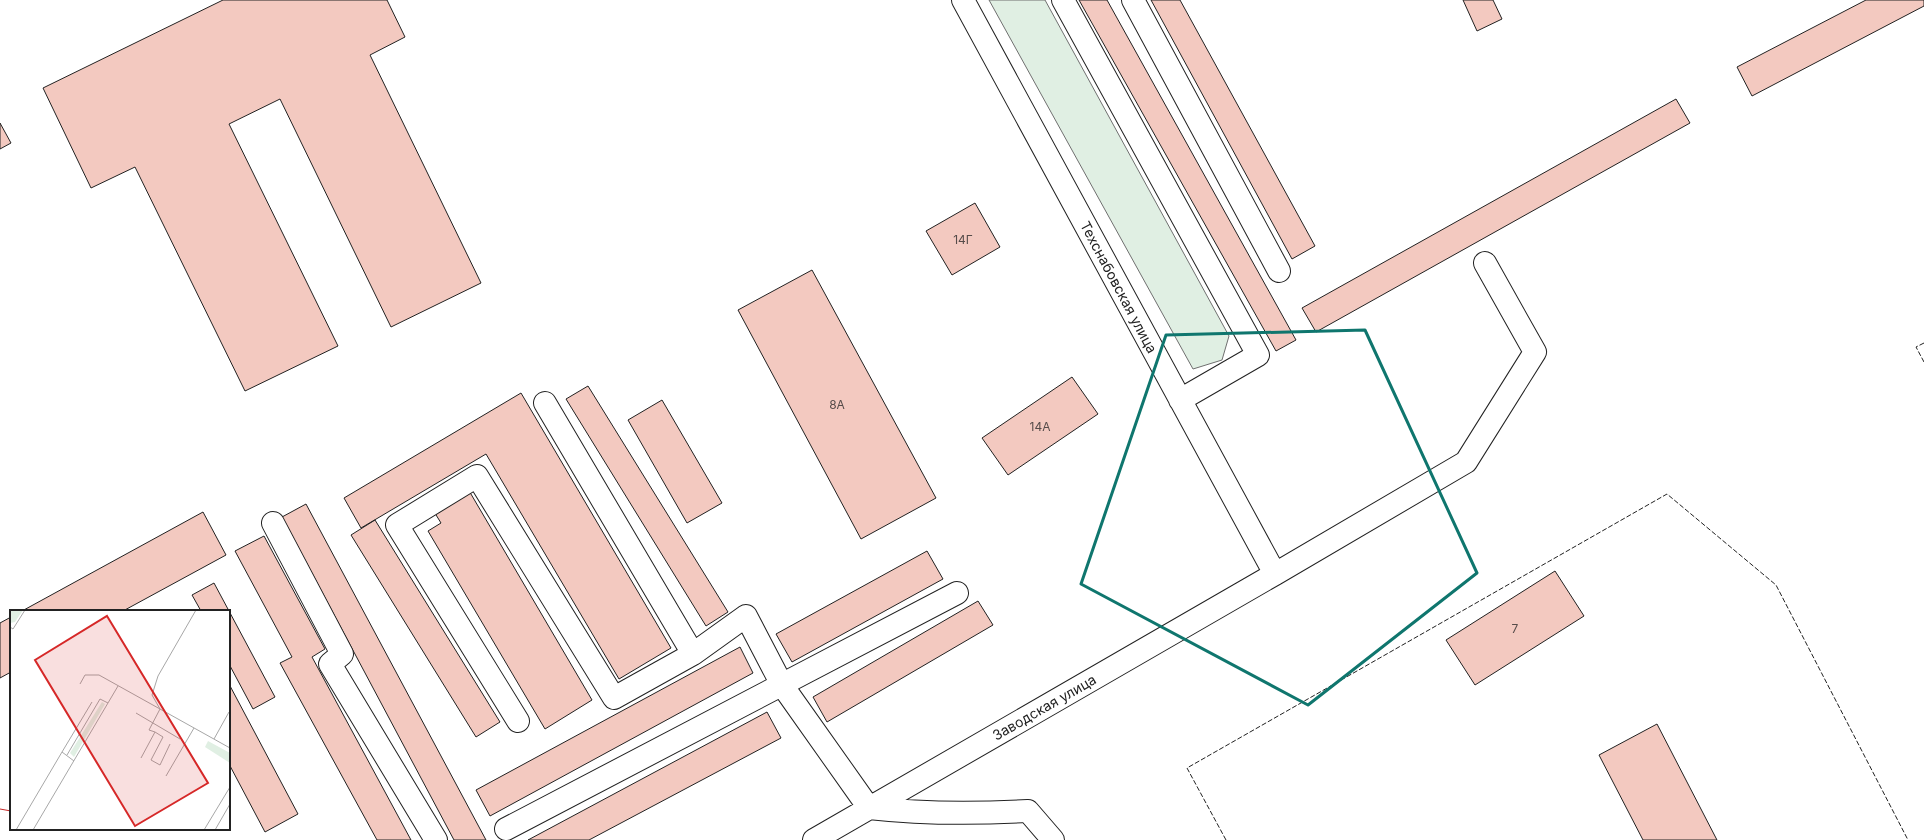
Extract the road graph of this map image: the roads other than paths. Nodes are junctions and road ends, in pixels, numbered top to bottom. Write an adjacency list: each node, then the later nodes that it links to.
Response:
1 (963, 0): 6 (street, Техснабовская улица)
2 (1063, 0): 6 (street)
3 (1133, 0): 5 (street)
4 (1485, 264): 9 (street, Заводская улица)
5 (1279, 271)
6 (1180, 400): 9 (street, Техснабовская улица)
7 (545, 403): 11 (street)
8 (273, 523): 16 (street)
9 (1275, 574): 14 (street, Заводская улица)
10 (957, 593): 12 (street)
11 (693, 654): 12 (street); 13 (street)
12 (782, 685): 14 (street); 15 (street)
13 (518, 721)
14 (869, 808): 17 (street, Заводская улица); 18 (street)
15 (506, 829)
16 (436, 840)
17 (814, 840)
18 (1053, 840)

